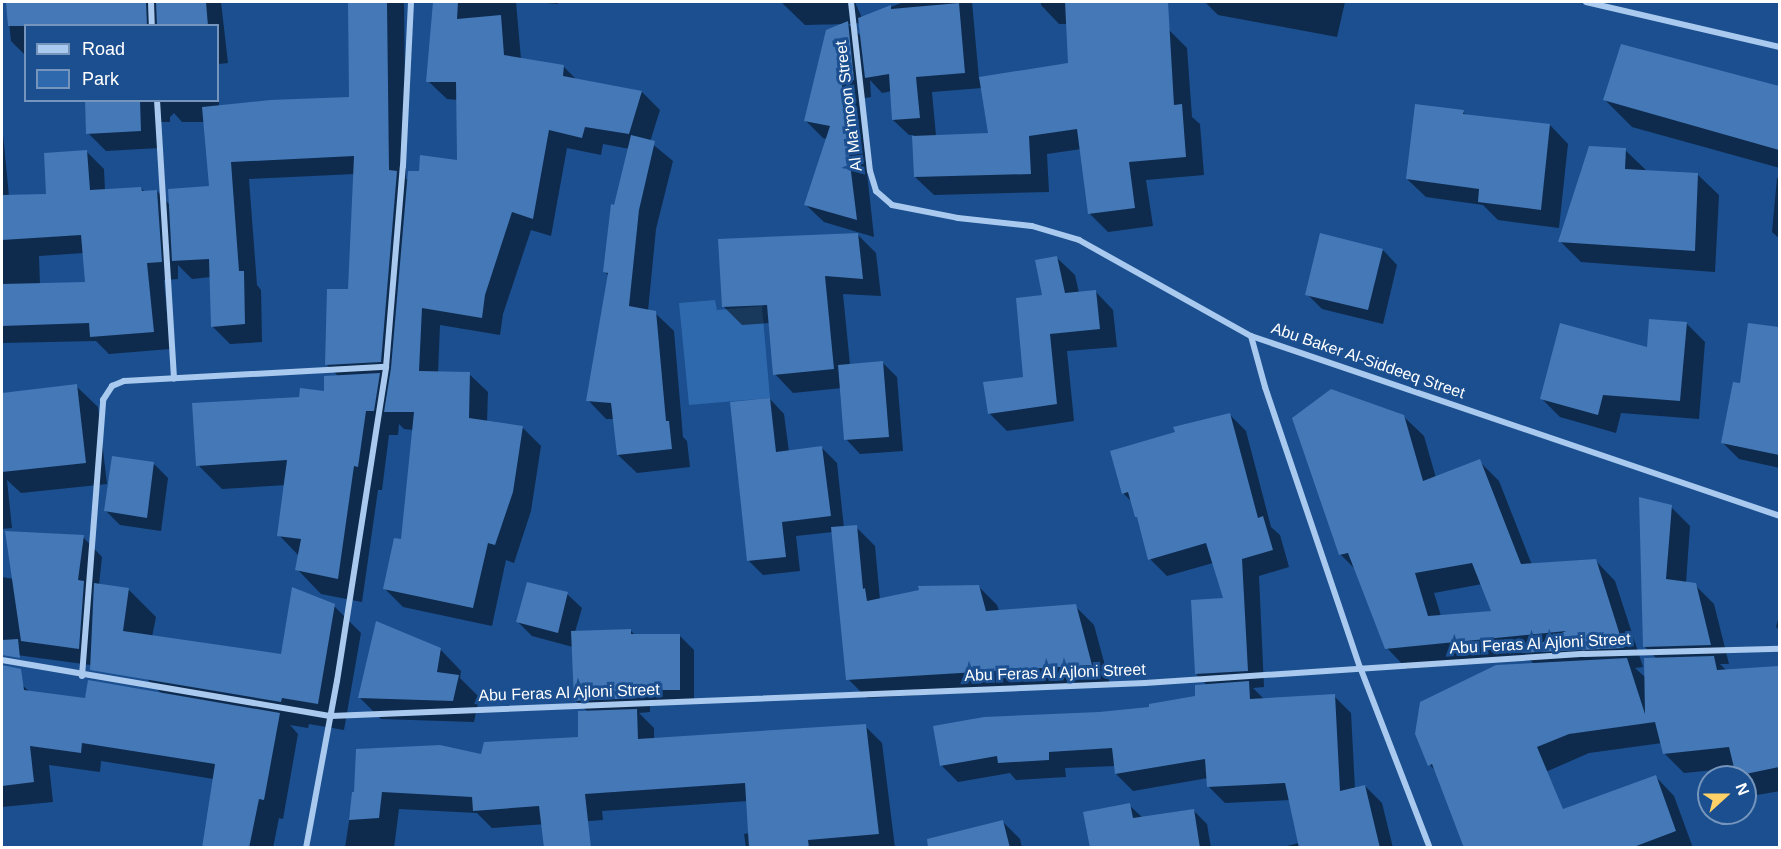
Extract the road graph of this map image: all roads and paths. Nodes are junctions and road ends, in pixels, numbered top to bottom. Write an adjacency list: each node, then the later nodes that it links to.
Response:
1 (151, 2): 6 (street)
2 (411, 2): 10 (street)
3 (851, 2): 9 (street, Al Ma’moon Street)
4 (1586, 2): 5 (street)
5 (1604, 3): 7 (street)
6 (152, 24)
7 (1779, 47)
8 (157, 102): 11 (street)
9 (1251, 336): 12 (street, Abu Baker Al-Siddeeq Street); 15 (street)
10 (386, 368): 11 (street); 17 (street)
11 (174, 378): 16 (street)
12 (1779, 516)
13 (1779, 649): 15 (street, Abu Feras Al Ajloni Street)
14 (2, 660): 16 (street, Abu Feras Al Ajloni Street)
15 (1360, 667): 17 (street, Abu Feras Al Ajloni Street); 19 (street)
16 (82, 676): 17 (street, Abu Feras Al Ajloni Street)
17 (331, 716): 18 (street)
18 (306, 848)
19 (1430, 848)

